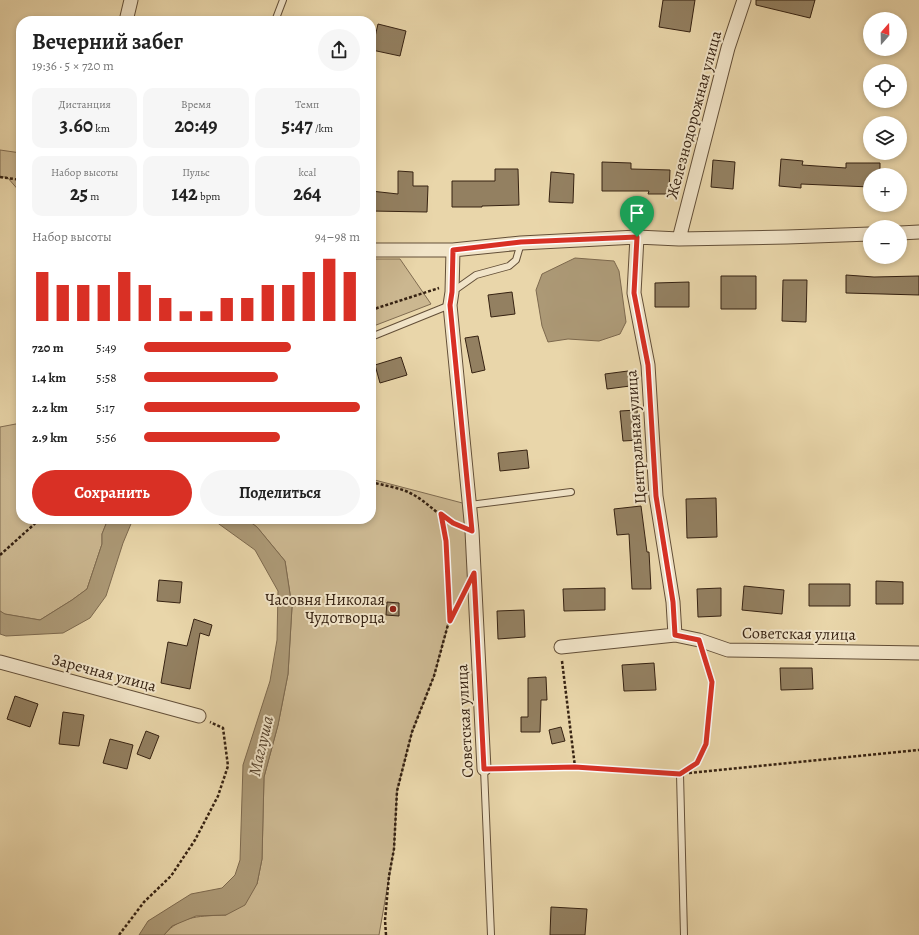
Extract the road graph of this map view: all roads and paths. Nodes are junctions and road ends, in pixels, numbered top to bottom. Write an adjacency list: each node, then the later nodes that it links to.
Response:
1 (131, 0): 4 (street)
2 (283, 0): 5 (lane)
3 (744, 0): 12 (street, Железнодорожная улица)
4 (127, 16)
5 (277, 16)
6 (0, 177): 7 (path)
7 (16, 179)
8 (919, 232): 9 (street)
9 (907, 233)
10 (863, 234): 12 (street)
11 (637, 237): 12 (street); 13 (street); 29 (street, Центральная улица)
12 (679, 239)
13 (521, 242): 15 (street); 16 (lane)
14 (376, 250): 15 (street)
15 (453, 250): 16 (street)
16 (452, 288): 17 (street); 18 (path)
17 (450, 305): 19 (lane); 22 (street)
18 (376, 309)
19 (376, 335)
20 (376, 483): 23 (path)
21 (572, 492): 22 (lane)
22 (470, 505): 25 (street, Советская улица)
23 (441, 514): 25 (path); 28 (path)
24 (34, 524): 26 (path)
25 (472, 531): 37 (street, Советская улица)
26 (0, 555)
27 (464, 593): 28 (path)
28 (450, 621): 40 (path)
29 (675, 635): 30 (street, Советская улица); 31 (street, Советская улица)
30 (699, 640): 32 (street, Советская улица); 38 (path)
31 (561, 647): 36 (path)
32 (919, 653)
33 (0, 662): 34 (street, Заречная улица)
34 (199, 716): 39 (path)
35 (919, 750): 38 (path)
36 (575, 767): 37 (path); 38 (path)
37 (484, 769): 41 (lane, Советская улица)
38 (680, 774): 42 (lane)
39 (119, 935)
40 (386, 935)
41 (491, 935)
42 (684, 935)

